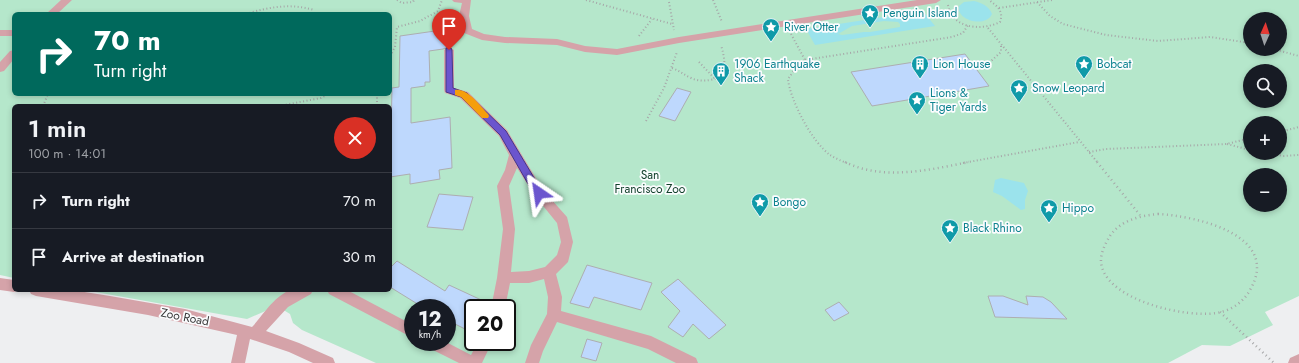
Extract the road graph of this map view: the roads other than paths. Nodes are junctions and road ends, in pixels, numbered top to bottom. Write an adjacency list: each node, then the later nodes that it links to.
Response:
1 (67, 0): 4 (street)
2 (457, 0): 3 (street)
3 (936, 0)
4 (53, 12)
5 (0, 33): 6 (street)
6 (12, 33)
7 (449, 50): 10 (street)
8 (12, 55): 9 (street)
9 (0, 68)
10 (515, 155): 11 (street); 12 (street)
11 (549, 272): 12 (street); 19 (street)
12 (504, 278): 18 (street)
13 (0, 284): 14 (street)
14 (12, 286)
15 (47, 292): 21 (street, Zoo Road)
16 (301, 292): 21 (street)
17 (338, 292): 20 (street)
18 (500, 299)
19 (554, 315): 29 (street); 30 (street)
20 (404, 327)
21 (250, 332): 24 (street, Zoo Road); 26 (street)
22 (450, 351): 28 (street)
23 (481, 351): 28 (street)
24 (309, 358): 27 (street, Zoo Road)
25 (1299, 361): 31 (street)
26 (238, 363)
27 (328, 363)
28 (474, 363)
29 (532, 363)
30 (691, 363)
31 (1295, 363)

